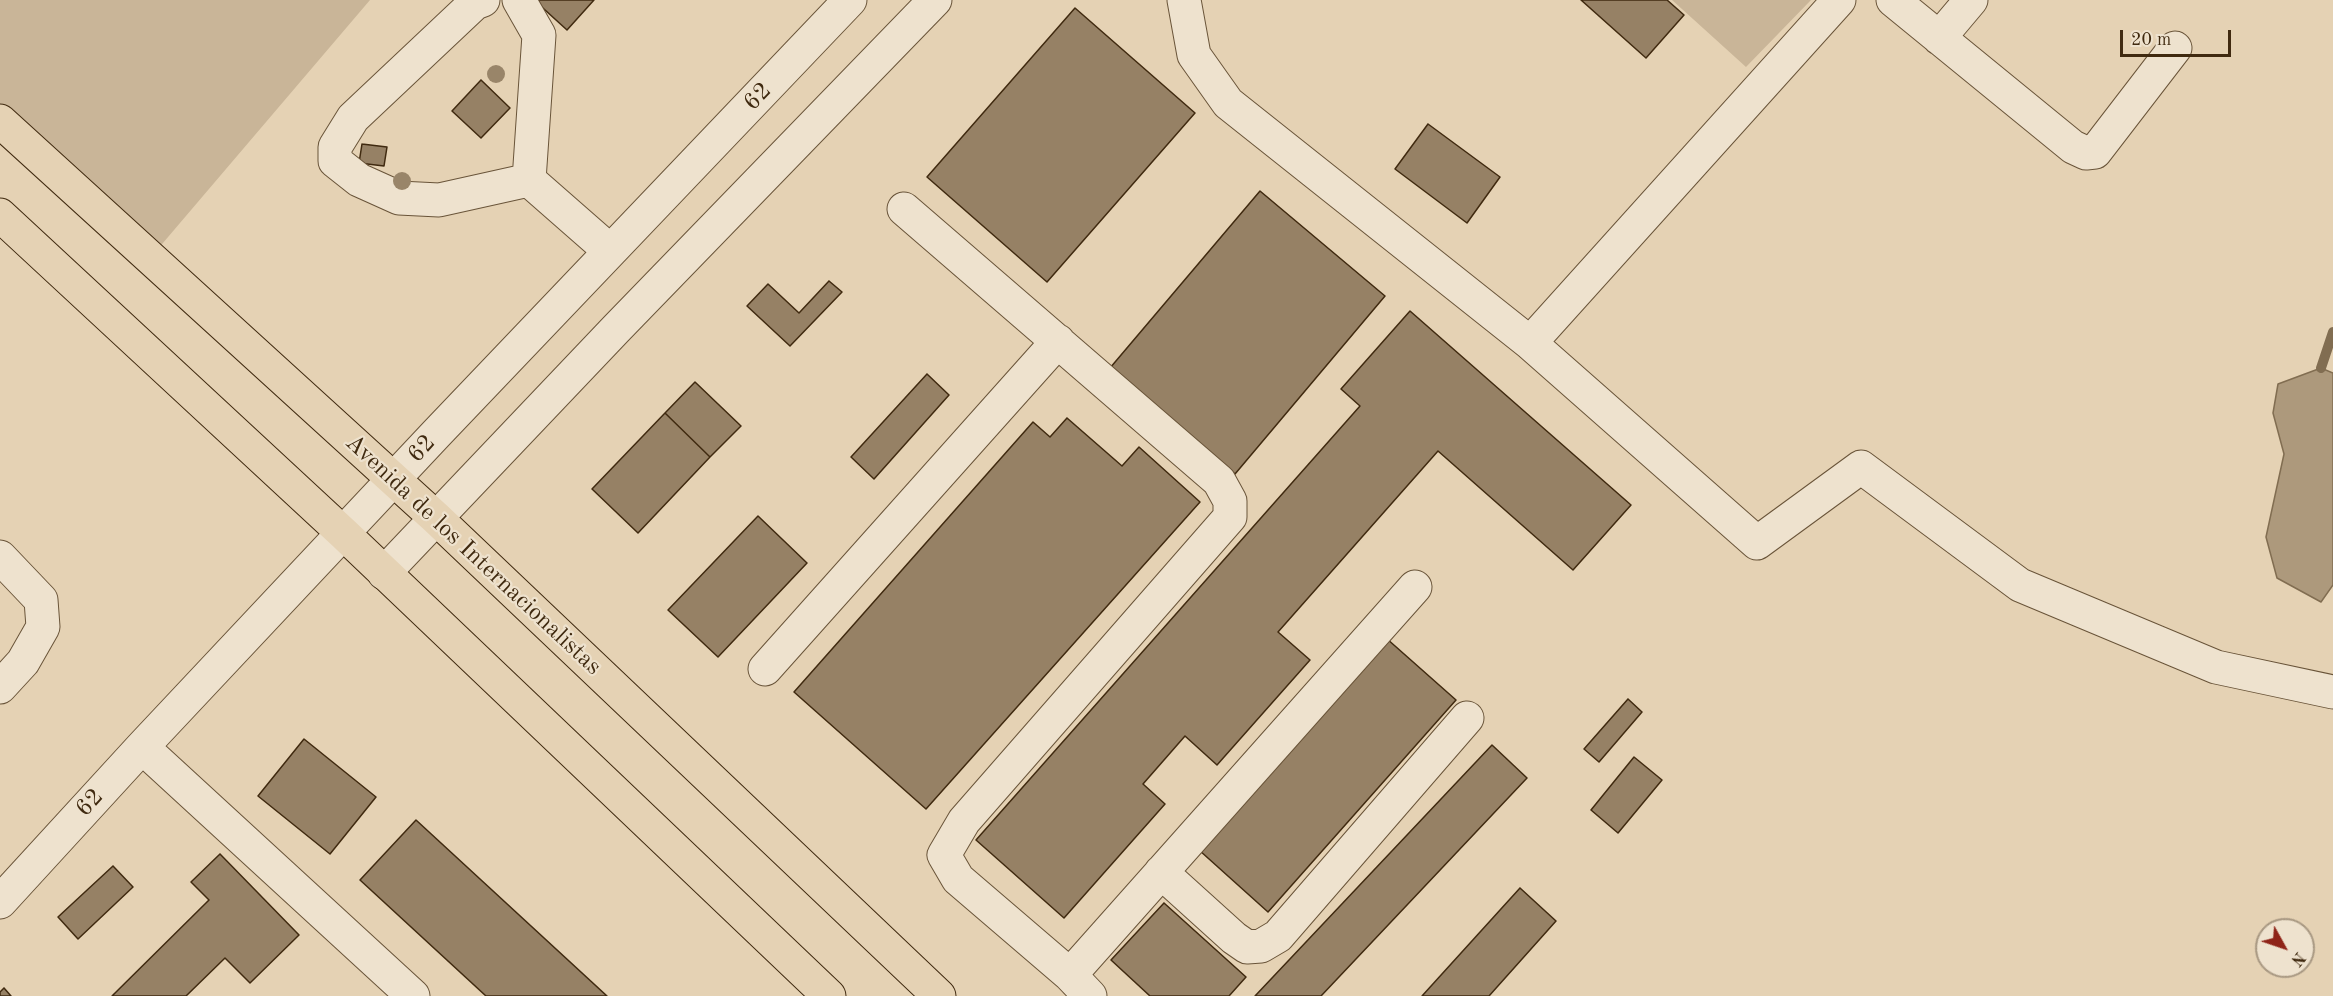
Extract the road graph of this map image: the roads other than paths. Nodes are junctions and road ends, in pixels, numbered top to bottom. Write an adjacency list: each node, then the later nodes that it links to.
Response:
1 (483, 0): 12 (street)
2 (519, 0): 12 (street)
3 (850, 0): 15 (street, 62)
4 (935, 0): 19 (street)
5 (1184, 0): 17 (street)
6 (1839, 0): 17 (street)
7 (1893, 0): 9 (street)
8 (1971, 0): 9 (street)
9 (1939, 38): 10 (street)
10 (2175, 48)
11 (0, 121): 18 (highway, Avenida de los Internacionalistas)
12 (529, 180): 15 (street)
13 (904, 209): 16 (street)
14 (0, 215): 20 (highway)
15 (610, 251): 18 (street, 62)
16 (1058, 341): 24 (street); 31 (street)
17 (1530, 343): 26 (street)
18 (394, 480): 19 (highway, Avenida de los Internacionalistas); 20 (street, 62)
19 (436, 518): 22 (street); 34 (highway, Avenida de los Internacionalistas)
20 (344, 534): 22 (highway); 28 (street, 62)
21 (0, 557): 25 (street)
22 (384, 573): 33 (highway)
23 (1415, 587): 29 (street)
24 (765, 669)
25 (0, 687)
26 (2333, 692)
27 (1467, 718): 29 (street)
28 (142, 747): 30 (street, 62); 32 (street)
29 (1161, 872): 31 (street)
30 (0, 902)
31 (1080, 986)
32 (413, 996)
33 (829, 996)
34 (939, 996)

